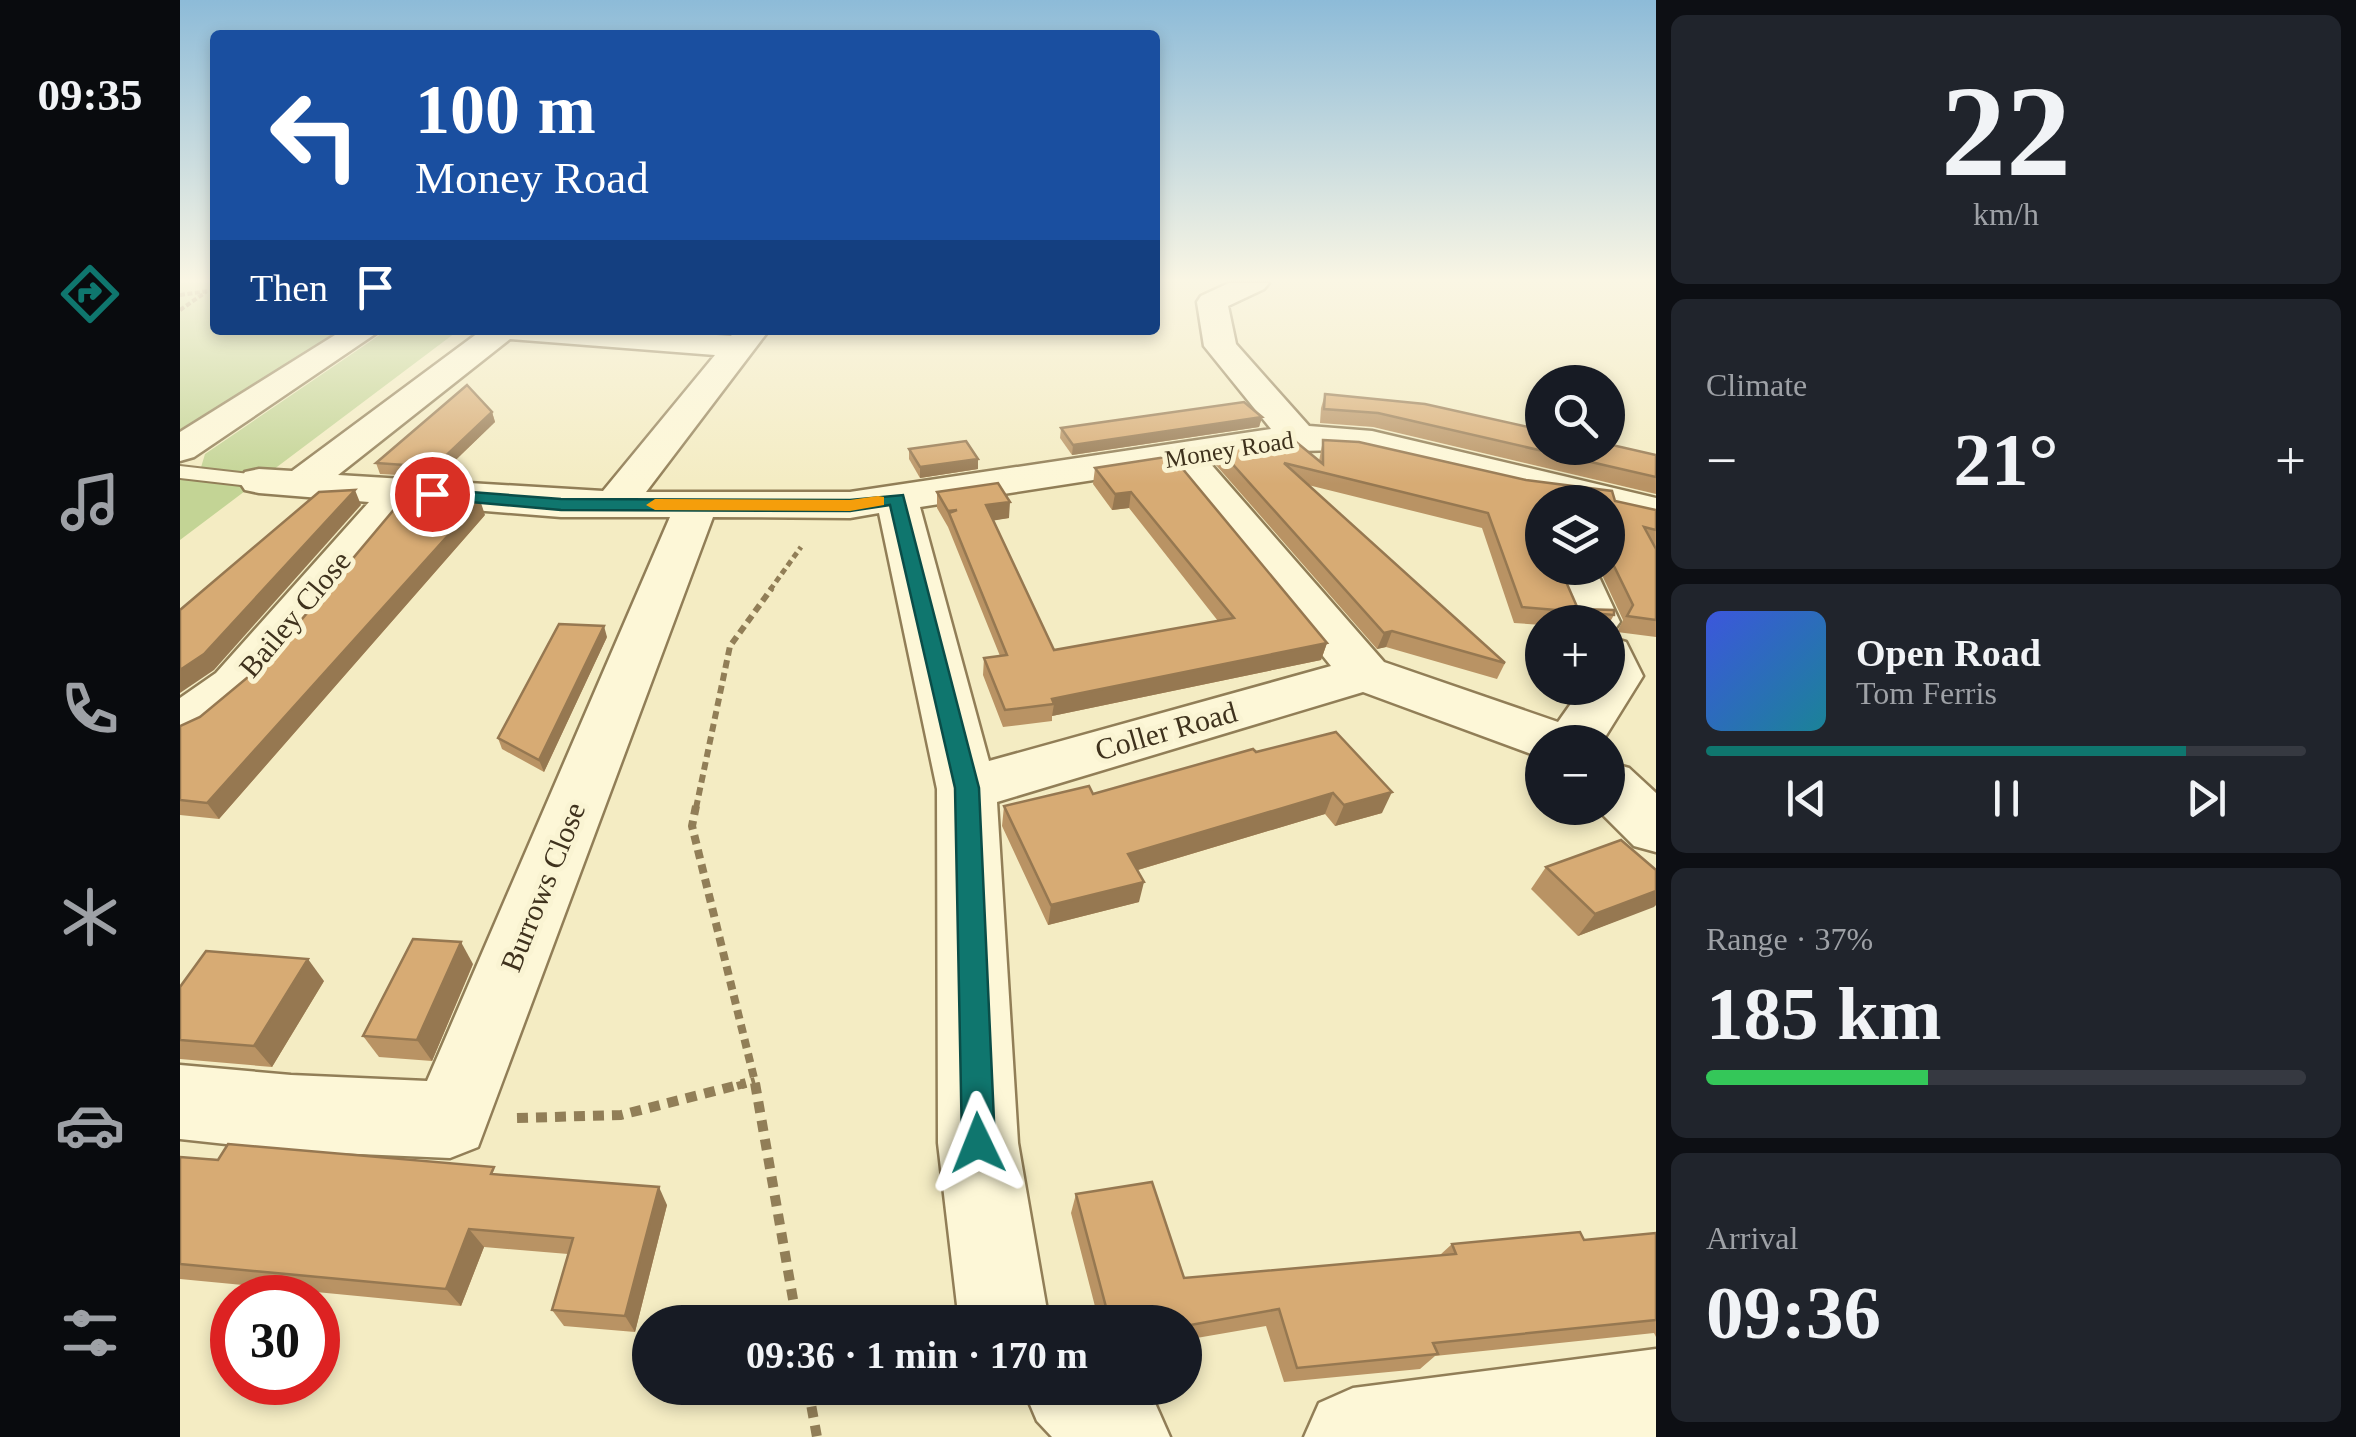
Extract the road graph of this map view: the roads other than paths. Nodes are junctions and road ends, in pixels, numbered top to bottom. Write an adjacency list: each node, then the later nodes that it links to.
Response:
1 (334, 350): 6 (street)
2 (476, 350): 10 (street)
3 (737, 350): 13 (street)
4 (1223, 350): 5 (street)
5 (1298, 437): 7 (street, Money Road); 15 (street, Money Road)
6 (180, 449)
7 (1182, 456): 12 (street, Money Road); 16 (street)
8 (180, 472): 9 (lane)
9 (258, 480): 10 (street, Money Road)
10 (301, 484): 11 (street, Money Road)
11 (400, 492): 13 (street, Money Road); 17 (street, Bailey Close)
12 (897, 498): 14 (street, Money Road); 19 (street)
13 (614, 504): 14 (street, Money Road)
14 (696, 505): 22 (street, Burrows Close)
15 (1656, 511)
16 (1365, 674): 18 (street); 19 (street, Coller Road)
17 (180, 726)
18 (1525, 731)
19 (967, 788): 23 (street)
20 (1625, 800): 21 (street)
21 (1656, 830)
22 (180, 1102)
23 (1002, 1305)
24 (1656, 1397): 27 (street)
25 (1088, 1405): 26 (street)
26 (1121, 1437)
27 (1353, 1437)

